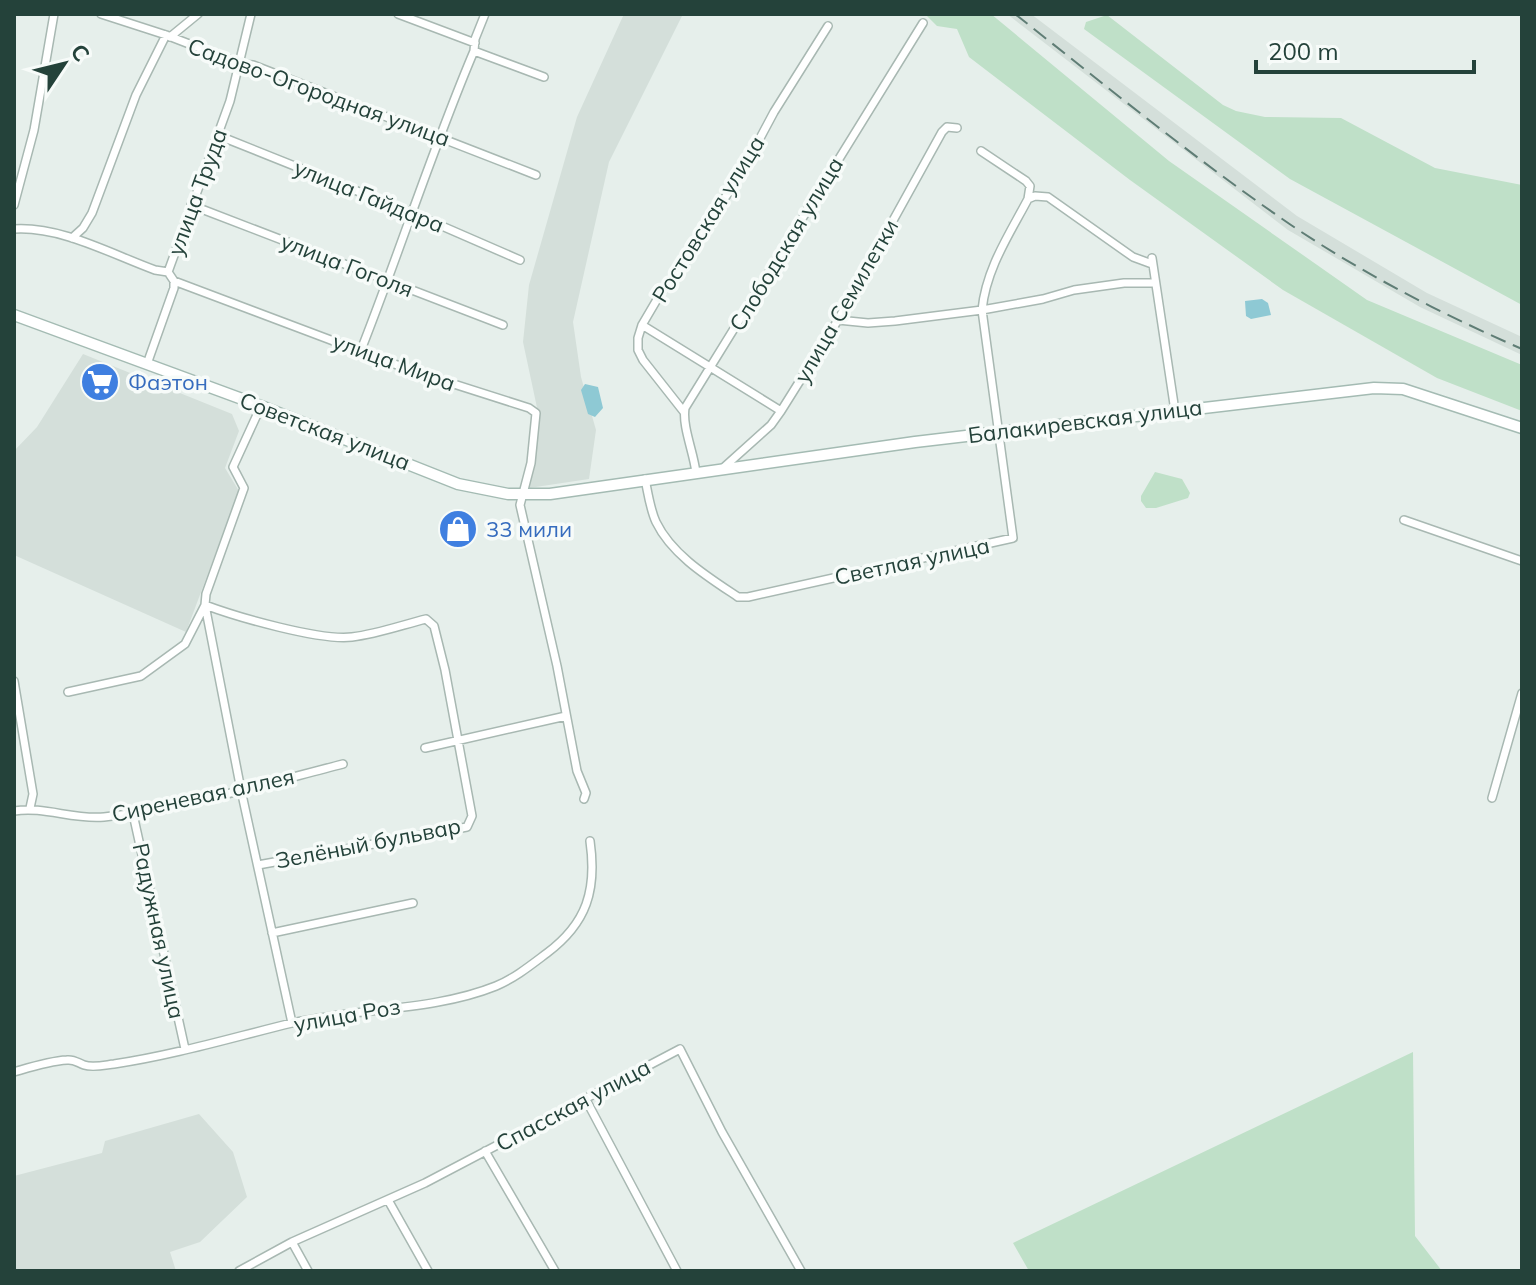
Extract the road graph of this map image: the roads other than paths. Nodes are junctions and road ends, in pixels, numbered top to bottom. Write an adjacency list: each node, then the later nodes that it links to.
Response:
1 (54, 14): 19 (street)
2 (101, 14): 9 (street, Садово-Огородная улица)
3 (198, 14): 9 (street)
4 (251, 14): 11 (street, улица Труда)
5 (398, 14): 10 (street)
6 (485, 14): 10 (street)
7 (923, 23): 36 (street, Слободская улица)
8 (828, 26): 33 (street, Ростовская улица)
9 (168, 36): 11 (street, Садово-Огородная улица); 23 (street)
10 (474, 47): 12 (street); 15 (street)
11 (241, 64): 14 (street, улица Труда); 15 (street, Садово-Огородная улица)
12 (544, 77)
13 (957, 128): 31 (street, улица Семилетки)
14 (217, 135): 20 (street, улица Труда); 21 (street, улица Гайдара)
15 (438, 136): 17 (street, Садово-Огородная улица); 21 (street)
16 (981, 151): 18 (street)
17 (536, 175)
18 (1028, 199): 28 (street); 29 (street)
19 (14, 205)
20 (191, 205): 25 (street, улица Труда); 27 (street, улица Гоголя)
21 (412, 213): 24 (street, улица Гайдара); 27 (street)
22 (14, 229): 23 (street)
23 (72, 238): 25 (street)
24 (520, 260)
25 (168, 272): 26 (street, улица Труда)
26 (174, 281): 34 (street, улица Мира); 35 (street, улица Труда)
27 (388, 281): 32 (street, улица Гоголя); 34 (street)
28 (1154, 283): 29 (street); 39 (street)
29 (982, 310): 31 (street); 42 (street, Светлая улица)
30 (14, 315): 35 (street, Советская улица)
31 (838, 320): 38 (street, улица Семилетки)
32 (503, 325)
33 (642, 325): 36 (street); 40 (street, Ростовская улица)
34 (361, 350): 46 (street, улица Мира)
35 (147, 364): 37 (street, Советская улица)
36 (710, 368): 38 (street); 40 (street, Слободская улица)
37 (261, 406): 46 (street, Советская улица); 49 (street)
38 (781, 411): 43 (street, улица Семилетки)
39 (1175, 411): 41 (street, Балакиревская улица); 42 (street, Балакиревская улица)
40 (684, 412): 44 (street)
41 (1522, 428)
42 (998, 431): 43 (street, Балакиревская улица); 45 (street, Светлая улица)
43 (722, 470): 44 (street, Балакиревская улица)
44 (696, 473): 45 (street, Балакиревская улица)
45 (645, 479): 46 (street, Советская улица)
46 (522, 495): 53 (street)
47 (1404, 520): 48 (street)
48 (1522, 561)
49 (205, 605): 51 (street); 54 (street, Зелёный бульвар); 57 (street, Зелёный бульвар)
50 (14, 681): 60 (street)
51 (68, 692)
52 (1522, 693): 58 (street)
53 (566, 716): 54 (street); 59 (street)
54 (458, 740): 55 (street); 64 (street, Зелёный бульвар)
55 (425, 748)
56 (343, 764): 57 (street, Сиреневая аллея)
57 (241, 790): 62 (street, Сиреневая аллея); 64 (street, Зелёный бульвар)
58 (1492, 798)
59 (584, 799)
60 (30, 808): 61 (street, Сиреневая аллея); 62 (street, Сиреневая аллея)
61 (14, 811)
62 (133, 814): 68 (street, Радужная улица)
63 (590, 841): 67 (street, улица Роз)
64 (258, 865): 66 (street, Зелёный бульвар)
65 (413, 903): 66 (street)
66 (272, 933): 67 (street, Зелёный бульвар)
67 (292, 1023): 68 (street, улица Роз)
68 (185, 1049): 69 (street, улица Роз)
69 (14, 1072)
70 (585, 1098): 71 (street, Спасская улица); 78 (street); 79 (street, Спасская улица)
71 (485, 1151): 72 (street, Спасская улица); 77 (street)
72 (388, 1200): 73 (street, Спасская улица); 76 (street)
73 (292, 1242): 74 (street, Спасская улица); 75 (street)
74 (239, 1271)
75 (308, 1271)
76 (428, 1271)
77 (555, 1271)
78 (677, 1271)
79 (801, 1271)

